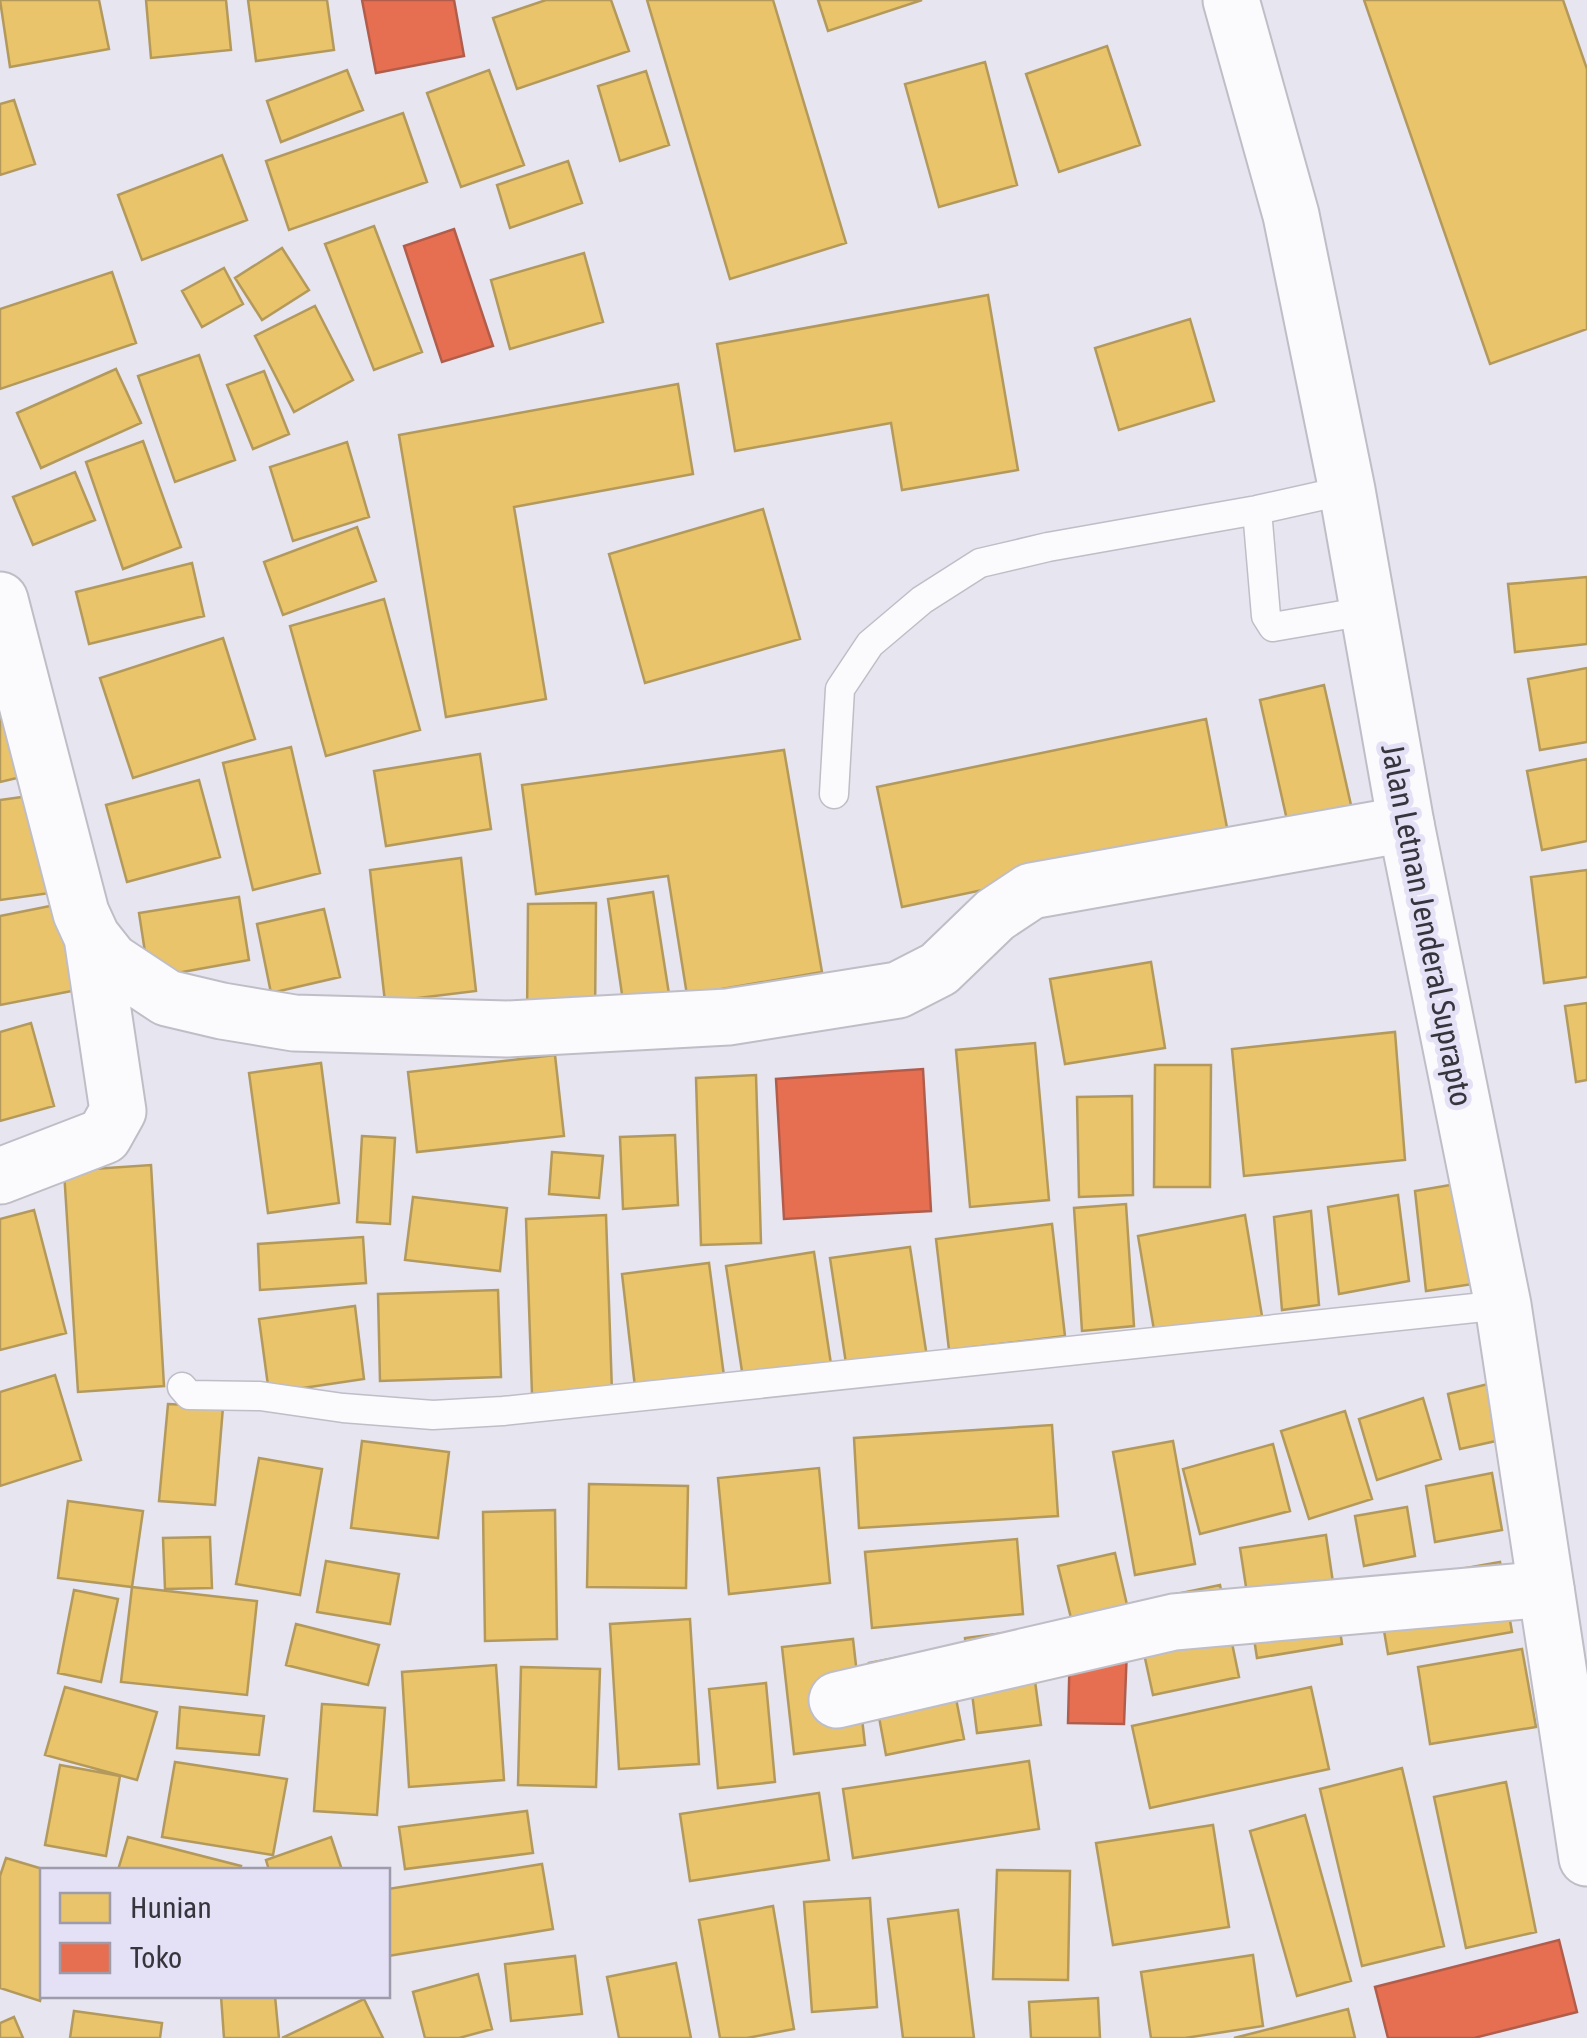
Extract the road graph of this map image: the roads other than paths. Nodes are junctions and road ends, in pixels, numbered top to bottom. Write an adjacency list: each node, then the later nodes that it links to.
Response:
1 (1230, 0): 2 (street, Jalan Letnan Jenderal Suprapto)
2 (1347, 490): 3 (lane); 5 (street, Jalan Letnan Jenderal Suprapto)
3 (1257, 510): 5 (lane); 6 (lane)
4 (0, 600): 8 (street)
5 (1366, 612): 7 (street, Jalan Letnan Jenderal Suprapto)
6 (834, 794)
7 (1406, 824): 8 (street); 10 (street, Jalan Letnan Jenderal Suprapto)
8 (92, 937): 9 (street)
9 (0, 1176)
10 (1503, 1305): 11 (lane); 12 (street, Jalan Letnan Jenderal Suprapto)
11 (182, 1387)
12 (1546, 1589): 13 (street); 14 (street, Jalan Letnan Jenderal Suprapto)
13 (836, 1700)
14 (1587, 1858)

